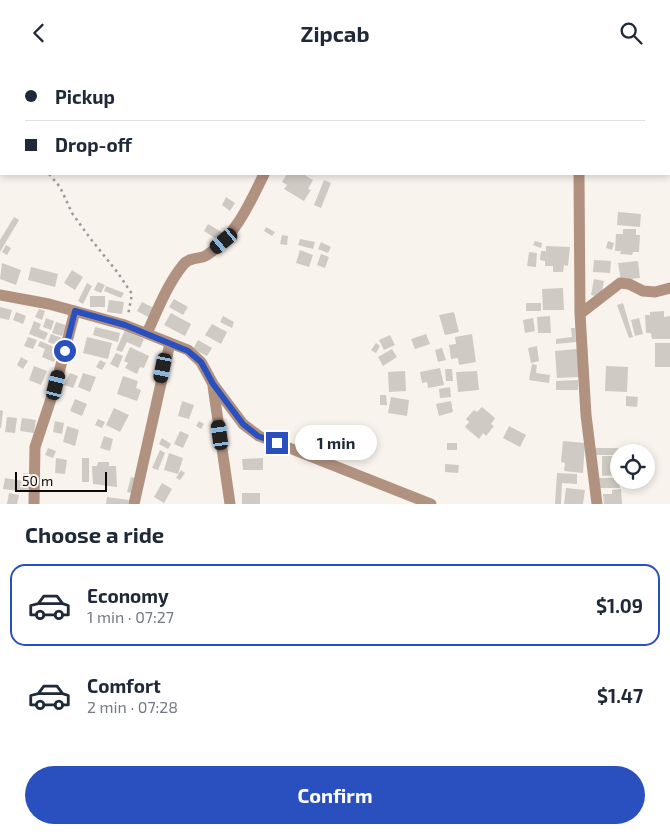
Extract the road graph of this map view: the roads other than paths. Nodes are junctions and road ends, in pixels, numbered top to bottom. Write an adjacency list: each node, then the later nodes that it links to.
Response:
1 (264, 175): 7 (street)
2 (579, 175): 6 (street)
3 (670, 288): 6 (street)
4 (0, 295): 5 (street)
5 (75, 311): 7 (street); 10 (street)
6 (580, 314): 14 (street)
7 (147, 333): 8 (street)
8 (170, 343): 9 (street); 11 (street)
9 (213, 384): 12 (street); 13 (street)
10 (34, 504)
11 (134, 504)
12 (230, 504)
13 (431, 504)
14 (597, 504)

